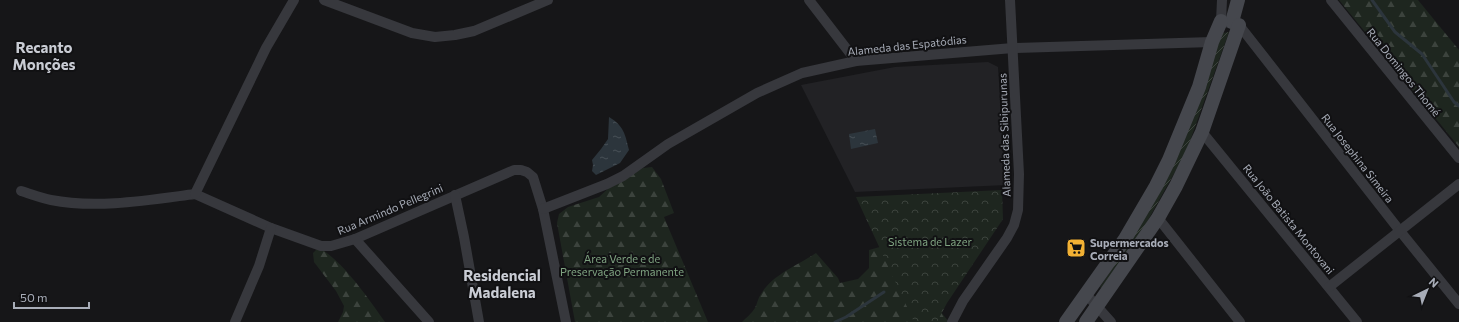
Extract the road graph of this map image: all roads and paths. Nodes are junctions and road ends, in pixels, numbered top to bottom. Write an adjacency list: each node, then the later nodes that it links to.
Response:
1 (294, 0): 17 (street)
2 (324, 0): 3 (street)
3 (548, 0)
4 (809, 0): 12 (street)
5 (1010, 0): 11 (street, Alameda das Sibipurunas)
6 (1222, 0): 9 (street)
7 (1238, 0): 9 (main road)
8 (1331, 0): 14 (street, Rua Domingos Thomé)
9 (1230, 23): 10 (main road); 13 (main road); 22 (street, Rua Josephina Simeira)
10 (1212, 42): 11 (street, Alameda das Espatódias); 25 (main road)
11 (1013, 48): 12 (street, Alameda das Espatódias); 32 (street, Alameda das Sibipurunas)
12 (856, 61): 19 (street, Alameda das Espatódias)
13 (1202, 132): 20 (main road); 24 (street, Rua João Batista Montovani)
14 (1459, 158)
15 (1459, 184): 22 (street)
16 (21, 191): 17 (street)
17 (195, 194): 21 (street, Rua Armindo Pellegrini)
18 (455, 195): 19 (street, Rua Armindo Pellegrini); 23 (street, Rua Armindo Pellegrini); 30 (street)
19 (543, 209): 31 (street)
20 (1158, 218): 27 (main road); 36 (street)
21 (271, 228): 23 (street, Rua Armindo Pellegrini); 28 (street)
22 (1400, 231): 24 (street); 26 (street, Rua Josephina Simeira)
23 (355, 239): 29 (street)
24 (1329, 287): 37 (street, Rua João Batista Montovani)
25 (1086, 294): 27 (street); 33 (main road)
26 (1459, 304)
27 (1098, 306): 34 (main road); 35 (street)
28 (235, 322)
29 (429, 322)
30 (479, 322)
31 (566, 322)
32 (952, 322)
33 (1066, 322)
34 (1086, 322)
35 (1111, 322)
36 (1240, 322)
37 (1357, 322)

